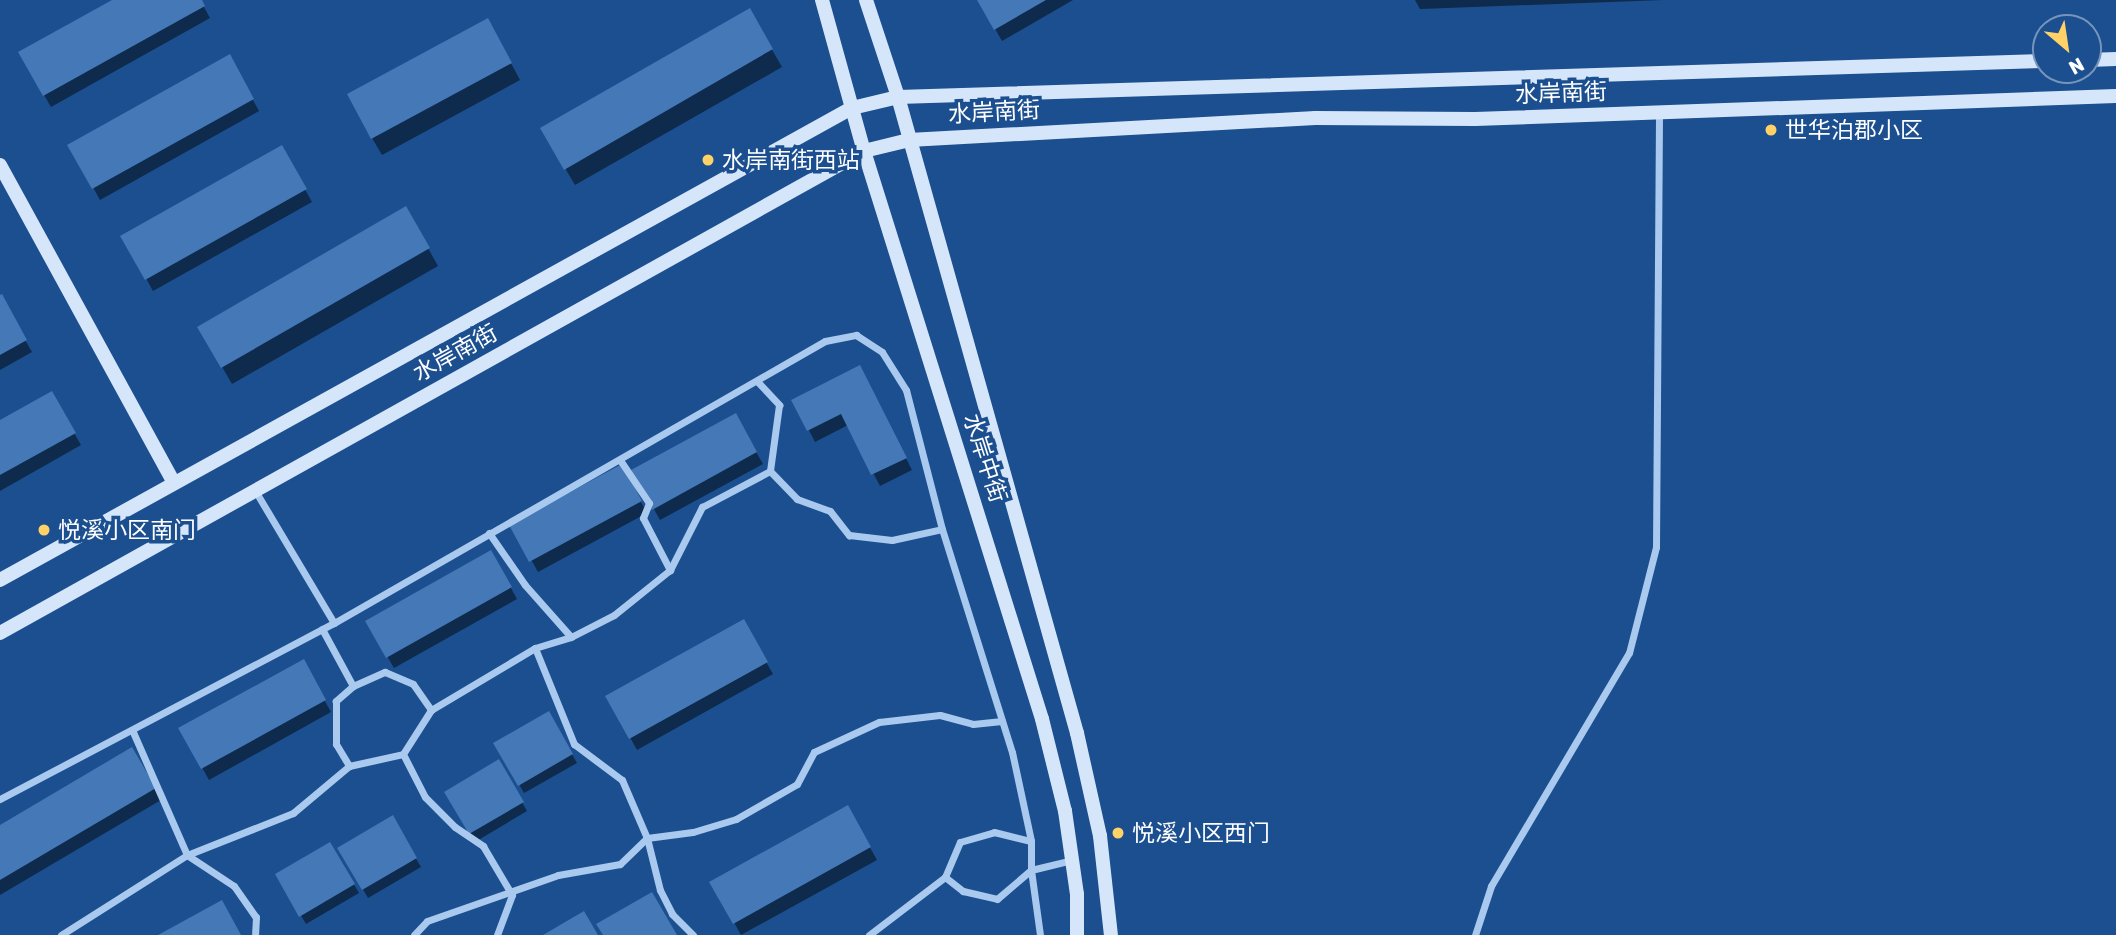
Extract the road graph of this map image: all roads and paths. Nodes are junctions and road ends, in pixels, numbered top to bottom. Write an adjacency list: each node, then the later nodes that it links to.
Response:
1 (822, 0): 6 (street, 水岸中街)
2 (866, 0): 5 (street, 水岸中街)
3 (2032, 61): 5 (street, 水岸南街)
4 (2116, 96): 7 (street, 水岸南街)
5 (898, 97): 6 (street, 水岸南街); 8 (street, 水岸中街)
6 (852, 108): 9 (street, 水岸中街); 14 (street, 水岸南街)
7 (1658, 113): 8 (street, 水岸南街); 48 (street)
8 (909, 140): 9 (street, 水岸南街); 47 (street, 水岸中街)
9 (864, 151): 15 (street, 水岸南街); 35 (street, 水岸中街)
10 (0, 165): 14 (street)
11 (757, 381): 12 (street); 13 (street); 16 (street)
12 (620, 460): 17 (street); 18 (street)
13 (770, 471): 16 (street); 18 (street)
14 (174, 482): 19 (street, 水岸南街)
15 (256, 492): 20 (street); 22 (street, 水岸南街)
16 (942, 529): 27 (street)
17 (489, 533): 20 (street); 23 (street)
18 (670, 570): 23 (street)
19 (0, 580)
20 (334, 623): 21 (street)
21 (322, 629): 25 (street); 28 (street)
22 (0, 633)
23 (571, 637): 24 (street)
24 (535, 648): 26 (street); 32 (street)
25 (353, 686): 26 (street); 30 (street)
26 (431, 710): 29 (street)
27 (1002, 721): 32 (street); 33 (street)
28 (133, 732): 31 (street); 34 (street)
29 (403, 754): 30 (street); 38 (street)
30 (349, 766): 34 (street)
31 (0, 799)
32 (648, 838): 38 (street); 43 (street)
33 (1031, 841): 36 (street); 37 (street)
34 (187, 855): 39 (street); 40 (street)
35 (1072, 860): 36 (street); 46 (street, 水岸中街)
36 (1031, 870): 37 (street); 45 (street)
37 (945, 877): 44 (street)
38 (512, 895): 41 (street); 42 (street)
39 (61, 935)
40 (256, 935)
41 (414, 935)
42 (497, 935)
43 (693, 935)
44 (869, 935)
45 (1040, 935)
46 (1077, 935)
47 (1111, 935)
48 (1475, 935)

